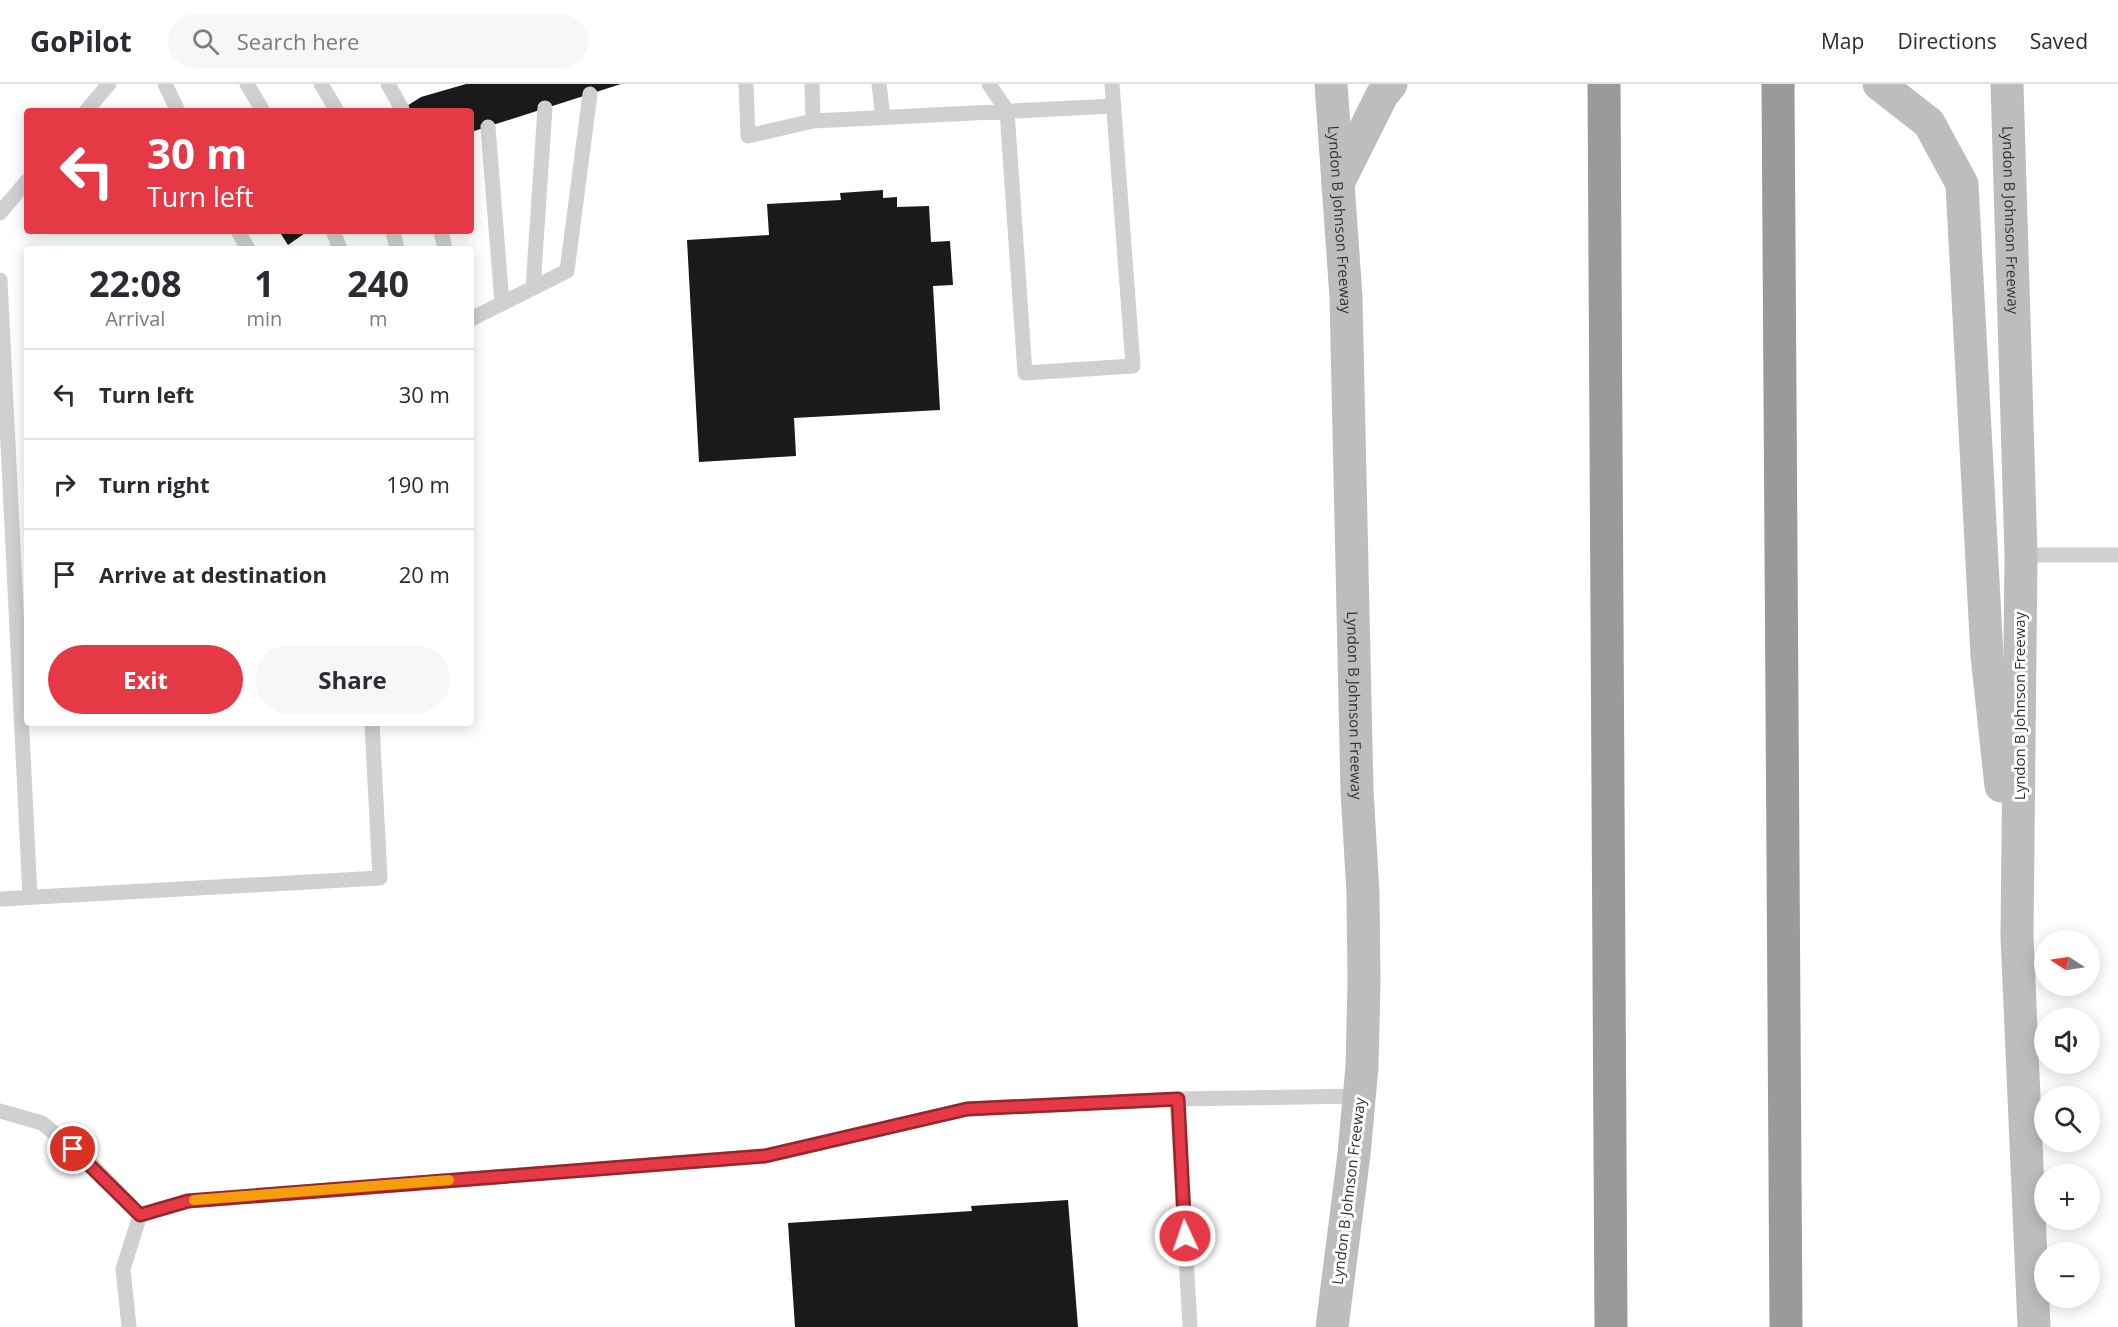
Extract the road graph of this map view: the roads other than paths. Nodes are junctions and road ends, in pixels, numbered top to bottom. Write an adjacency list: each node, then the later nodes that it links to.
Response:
1 (109, 84): 19 (lane)
2 (165, 84): 20 (lane)
3 (247, 84): 21 (lane)
4 (321, 84): 22 (lane)
5 (388, 84): 23 (lane)
6 (746, 84): 27 (lane)
7 (812, 84): 27 (lane)
8 (879, 84): 26 (lane)
9 (989, 84): 25 (lane)
10 (1112, 84): 18 (lane)
11 (1331, 84): 30 (main road, Lyndon B Johnson Freeway)
12 (1391, 84): 30 (main road)
13 (1604, 84): 49 (highway)
14 (1778, 84): 50 (highway)
15 (1879, 84): 41 (main road)
16 (2007, 84): 36 (main road, Lyndon B Johnson Freeway)
17 (590, 94): 33 (lane)
18 (1114, 106): 25 (lane); 25 (lane)
19 (89, 108)
20 (177, 108)
21 (261, 108)
22 (335, 108)
23 (401, 108)
24 (545, 108): 33 (lane)
25 (1007, 111): 26 (lane)
26 (883, 117): 27 (lane)
27 (813, 121)
28 (488, 127): 34 (lane)
29 (24, 185): 31 (lane)
30 (1337, 185): 42 (main road, Lyndon B Johnson Freeway)
31 (0, 213)
32 (0, 280): 39 (lane)
33 (533, 288): 34 (lane)
34 (502, 303): 35 (lane)
35 (474, 317)
36 (2021, 555): 37 (lane); 41 (main road, Lyndon B Johnson Freeway)
37 (2118, 555)
38 (372, 726): 39 (lane)
39 (30, 897): 40 (lane)
40 (0, 899)
41 (2017, 936): 51 (main road, Lyndon B Johnson Freeway)
42 (1359, 1096): 43 (lane); 48 (main road, Lyndon B Johnson Freeway)
43 (1178, 1099): 45 (lane); 47 (lane)
44 (0, 1111): 45 (lane)
45 (140, 1215): 46 (lane)
46 (129, 1327)
47 (1190, 1327)
48 (1332, 1327)
49 (1611, 1327)
50 (1786, 1327)
51 (2034, 1327)

